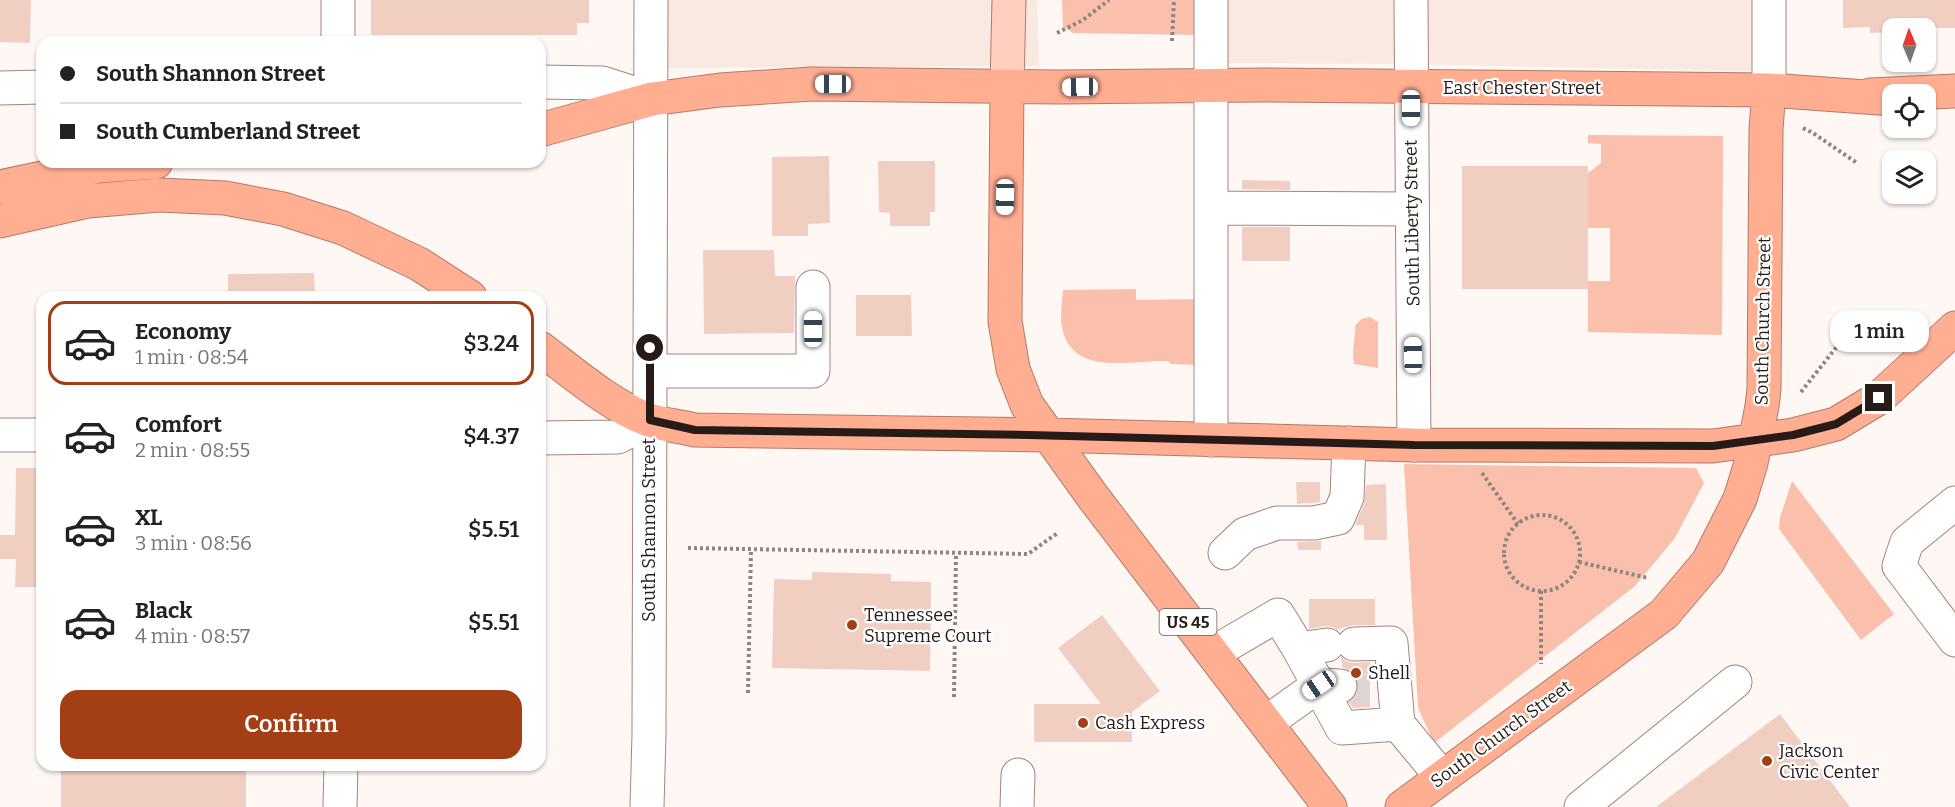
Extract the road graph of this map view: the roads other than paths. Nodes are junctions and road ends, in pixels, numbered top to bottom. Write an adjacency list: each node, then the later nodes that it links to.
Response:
1 (338, 0): 7 (street)
2 (651, 0): 18 (street, South Shannon Street)
3 (1009, 0): 10 (main road, US 45)
4 (1211, 0): 9 (street)
5 (1412, 0): 12 (street, South Liberty Street)
6 (1769, 0): 14 (street, South Church Street)
7 (338, 36)
8 (546, 82): 18 (street)
9 (1211, 85): 10 (highway, East Chester Street); 12 (highway, East Chester Street); 24 (street)
10 (1007, 86): 18 (highway, East Chester Street); 35 (highway, US 45)
11 (36, 87): 13 (street)
12 (1411, 87): 14 (highway, East Chester Street); 25 (street, South Liberty Street)
13 (0, 88)
14 (1769, 90): 16 (highway, East Chester Street); 38 (highway, South Church Street)
15 (1955, 91): 16 (highway)
16 (1850, 95): 17 (highway, East Chester Street)
17 (1882, 98)
18 (652, 99): 21 (highway, East Chester Street); 31 (street, South Shannon Street)
19 (1936, 103): 20 (highway)
20 (1955, 105)
21 (546, 128)
22 (89, 168): 23 (highway)
23 (0, 187)
24 (1211, 208): 25 (street); 37 (street)
25 (1411, 208): 40 (street, South Liberty Street)
26 (0, 221): 28 (highway)
27 (813, 287): 31 (street)
28 (461, 291)
29 (1955, 328): 38 (highway)
30 (546, 353): 32 (highway)
31 (650, 371): 32 (street, South Shannon Street)
32 (650, 420): 35 (highway); 36 (street); 54 (street, South Shannon Street)
33 (0, 435): 34 (street)
34 (36, 435)
35 (1048, 435): 37 (highway); 45 (highway, US 45)
36 (546, 438)
37 (1211, 440): 39 (highway)
38 (1756, 441): 40 (highway); 52 (highway, South Church Street)
39 (1349, 443): 40 (highway); 42 (street)
40 (1414, 445)
41 (1955, 502): 43 (street)
42 (1225, 553)
43 (1955, 640)
44 (1326, 646): 45 (street); 47 (street); 47 (street)
45 (1213, 653): 48 (highway, US 45)
46 (1735, 682): 58 (street)
47 (1356, 686): 48 (street); 49 (street); 49 (street)
48 (1266, 723): 56 (highway, US 45)
49 (1398, 724): 52 (street)
50 (341, 771): 53 (street)
51 (1018, 775): 55 (street)
52 (1442, 777): 57 (highway, South Church Street)
53 (340, 807)
54 (647, 807)
55 (1017, 807)
56 (1330, 807)
57 (1402, 807)
58 (1581, 807)

